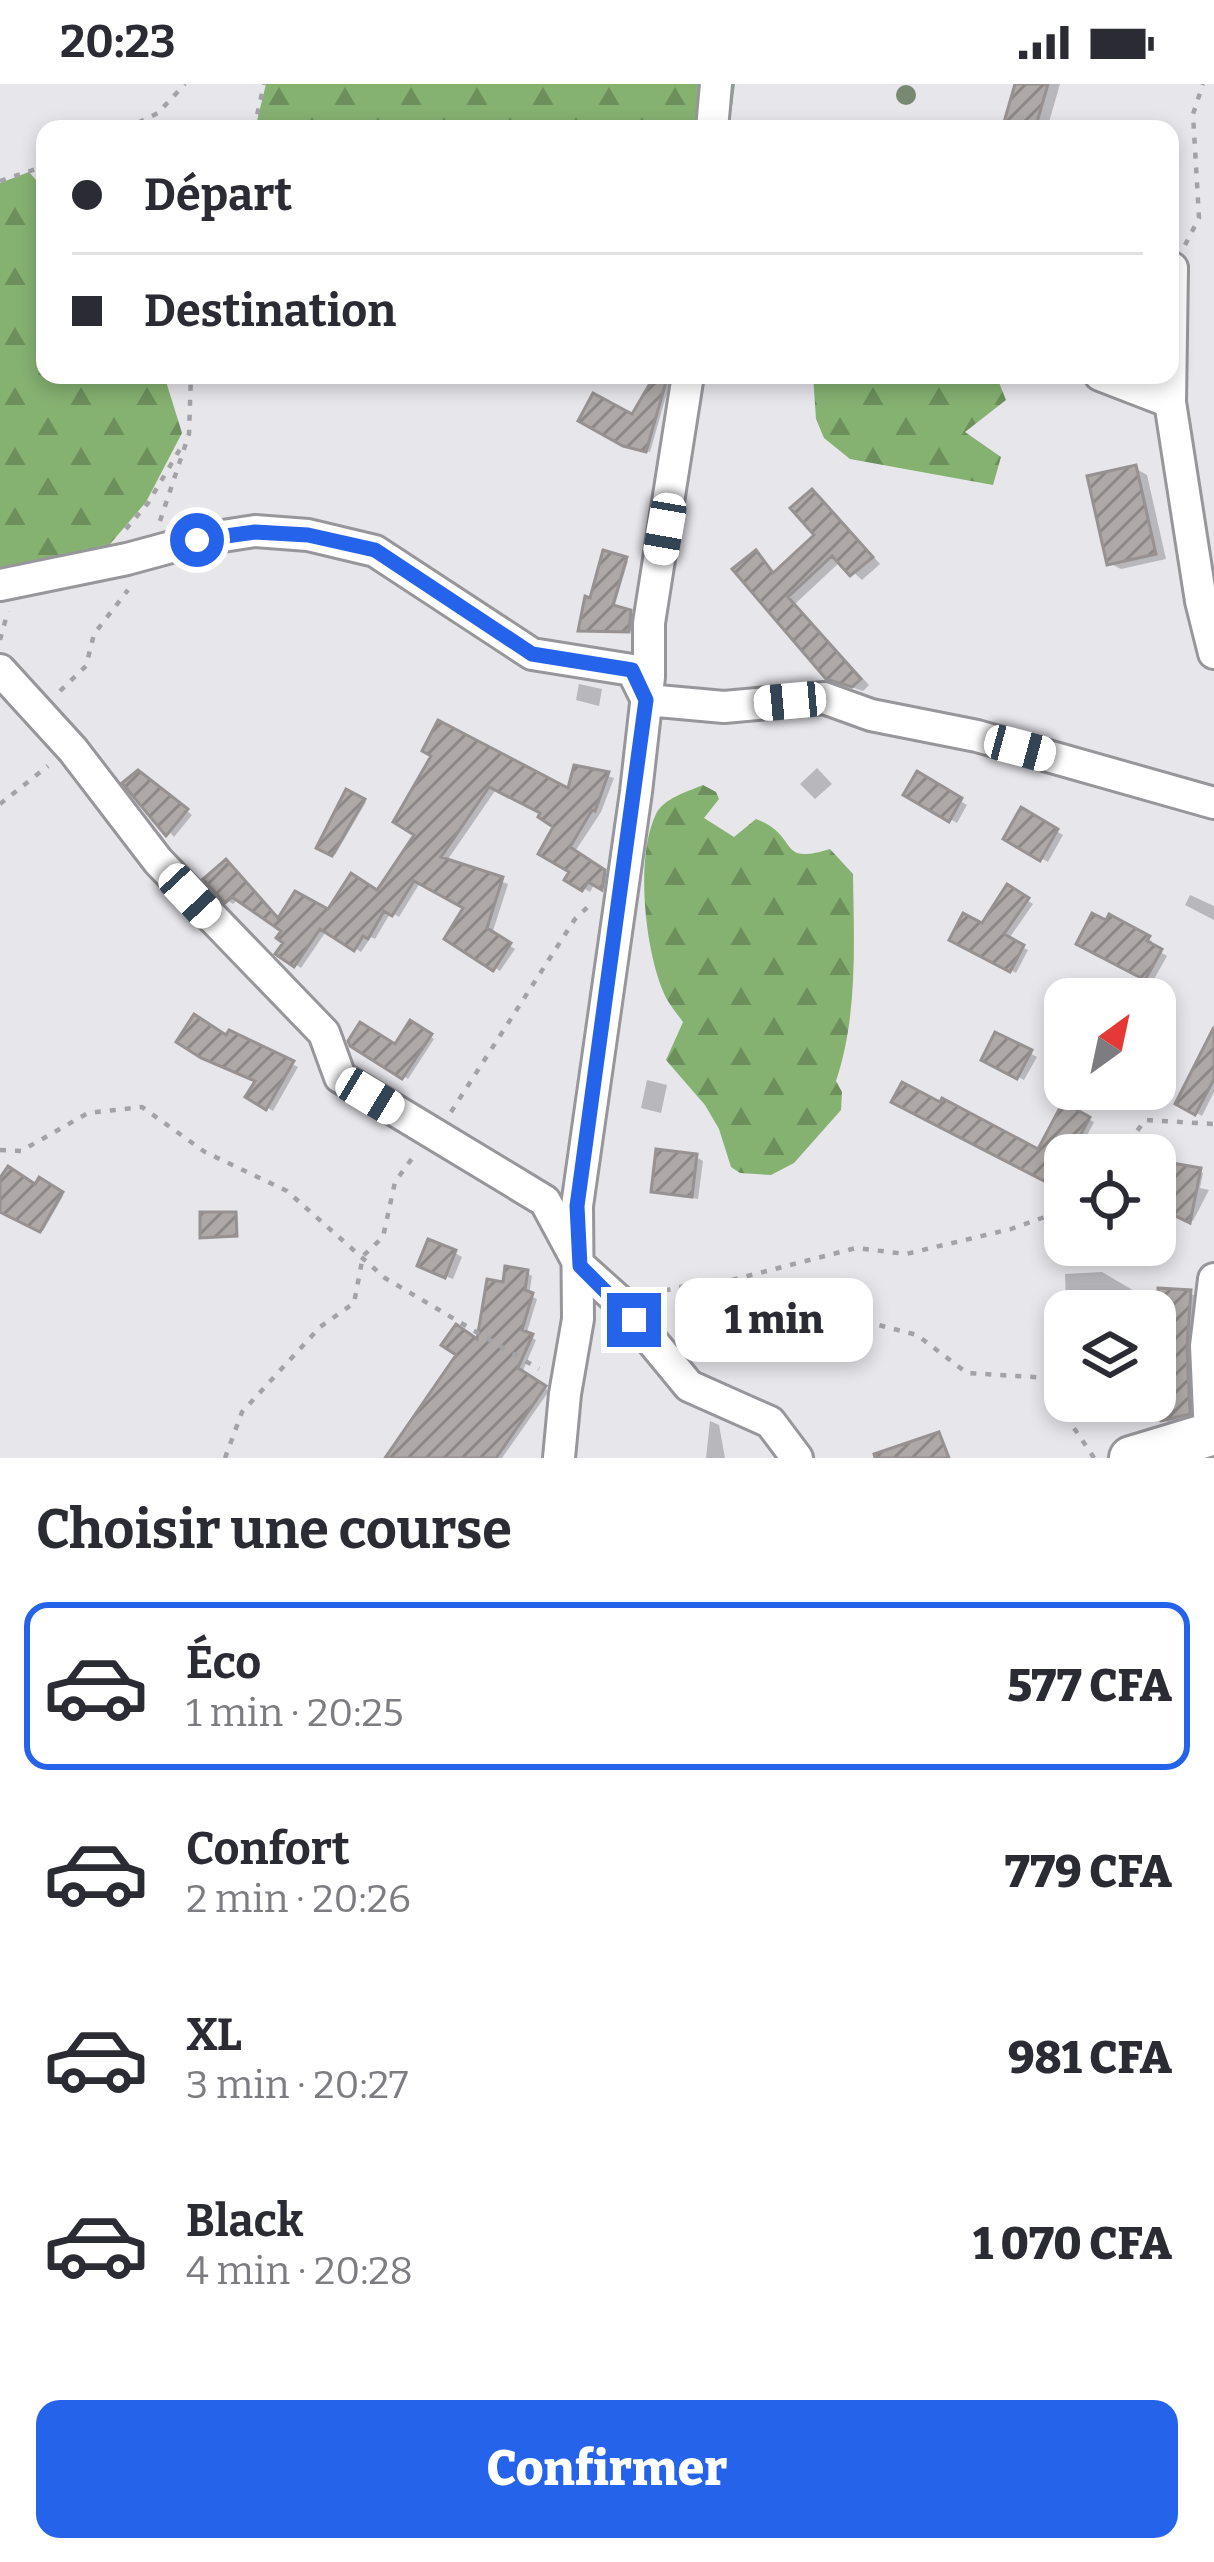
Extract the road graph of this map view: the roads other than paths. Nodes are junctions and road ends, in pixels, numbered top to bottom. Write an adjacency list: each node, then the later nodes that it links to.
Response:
1 (716, 84): 2 (street)
2 (713, 120)
3 (687, 384): 10 (street)
4 (1123, 384): 6 (street)
5 (1170, 384): 6 (street)
6 (1170, 402): 8 (street)
7 (0, 585): 10 (street)
8 (1214, 653)
9 (0, 670): 12 (street)
10 (646, 700): 11 (street); 12 (street)
11 (1214, 803)
12 (580, 1266): 15 (street); 16 (street)
13 (1214, 1280): 14 (street)
14 (1212, 1434): 17 (street)
15 (559, 1458)
16 (797, 1458)
17 (1131, 1458)

